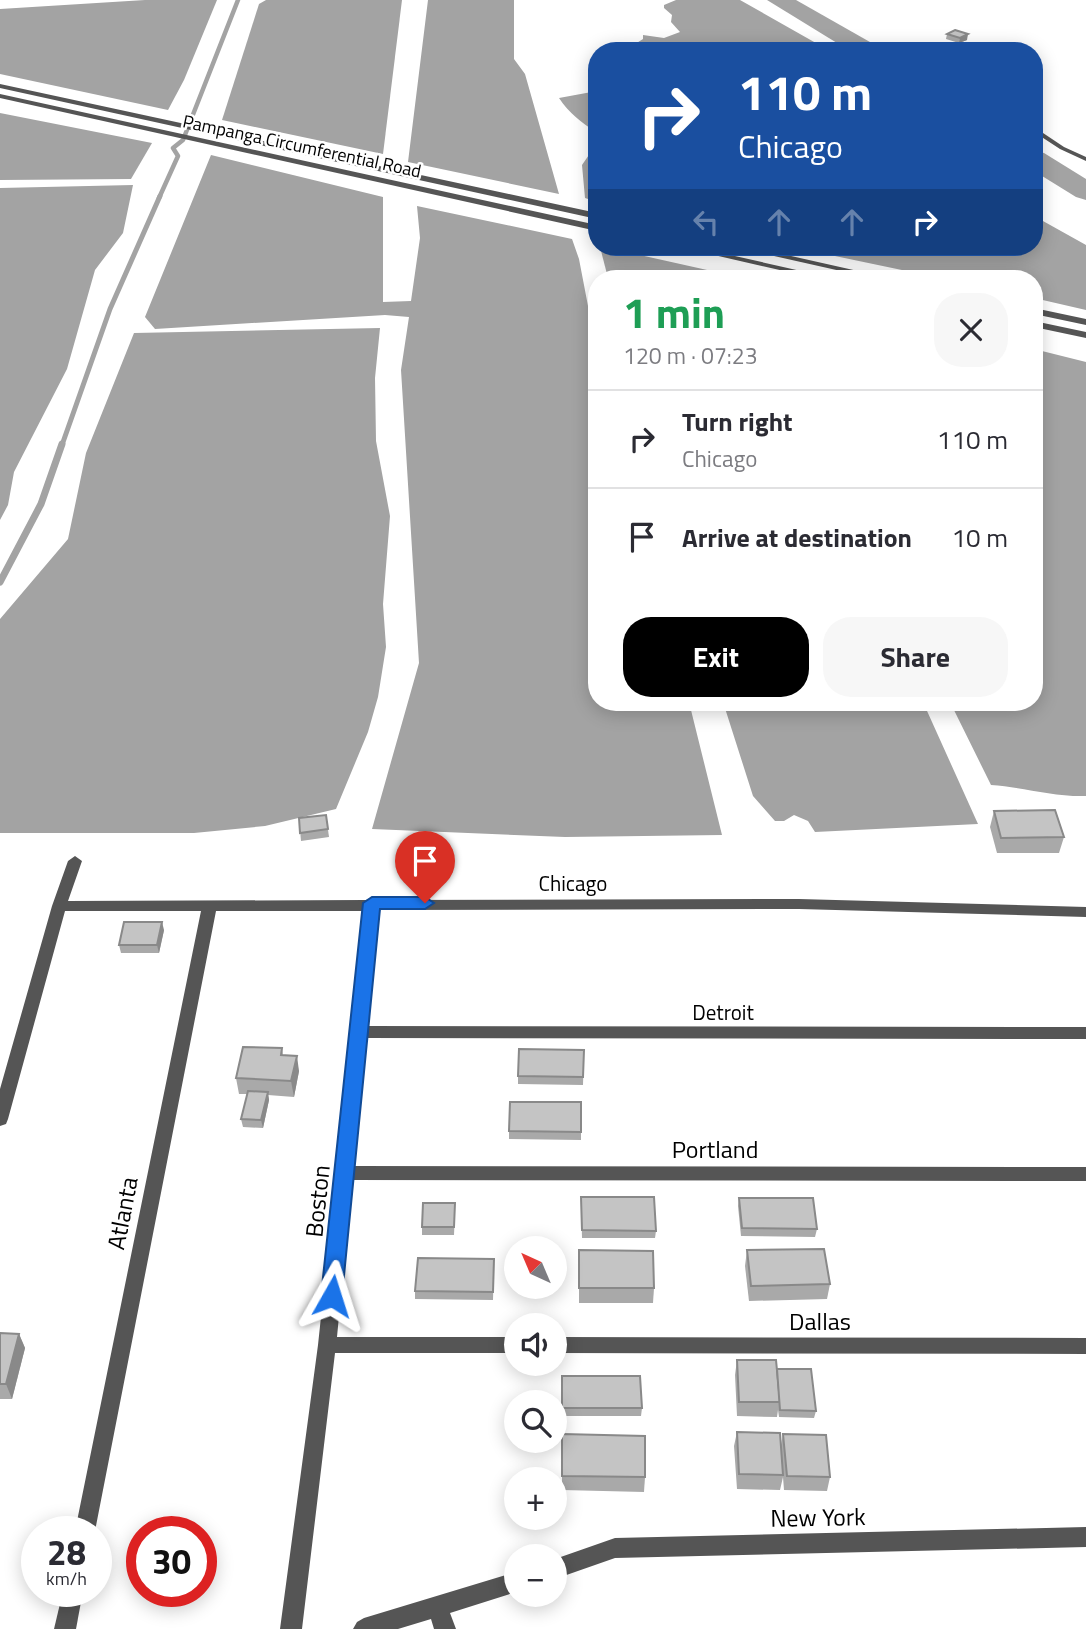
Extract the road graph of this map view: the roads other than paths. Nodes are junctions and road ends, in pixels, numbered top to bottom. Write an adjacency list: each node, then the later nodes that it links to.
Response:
1 (0, 86): 5 (street, Pampanga Circumferential Road)
2 (0, 96): 6 (street, Pampanga Circumferential Road)
3 (1043, 135): 4 (lane)
4 (1086, 159)
5 (588, 214)
6 (588, 226)
7 (726, 256): 9 (street)
8 (781, 256): 10 (street)
9 (790, 270)
10 (847, 270)
11 (1043, 313): 12 (street)
12 (1086, 322)
13 (1043, 326): 14 (street)
14 (1086, 335)
15 (75, 860): 18 (street)
16 (372, 903): 17 (street, Chicago); 19 (street, Chicago); 20 (street, Boston)
17 (210, 905): 18 (street, Chicago); 29 (street, Atlanta)
18 (59, 906): 22 (street)
19 (1086, 912)
20 (359, 1032): 21 (street, Detroit); 23 (street, Boston)
21 (1086, 1032)
22 (0, 1119)
23 (344, 1173): 24 (street, Portland); 25 (street, Boston)
24 (1086, 1174)
25 (327, 1345): 26 (street); 36 (street, Boston)
26 (504, 1345)
27 (567, 1345): 28 (street, Dallas)
28 (1086, 1346)
29 (88, 1516)
30 (1086, 1537): 31 (street, New York)
31 (567, 1565)
32 (504, 1586): 34 (street)
33 (70, 1607): 35 (street)
34 (438, 1608): 37 (street); 38 (street)
35 (65, 1629)
36 (291, 1629)
37 (363, 1629)
38 (445, 1629)

